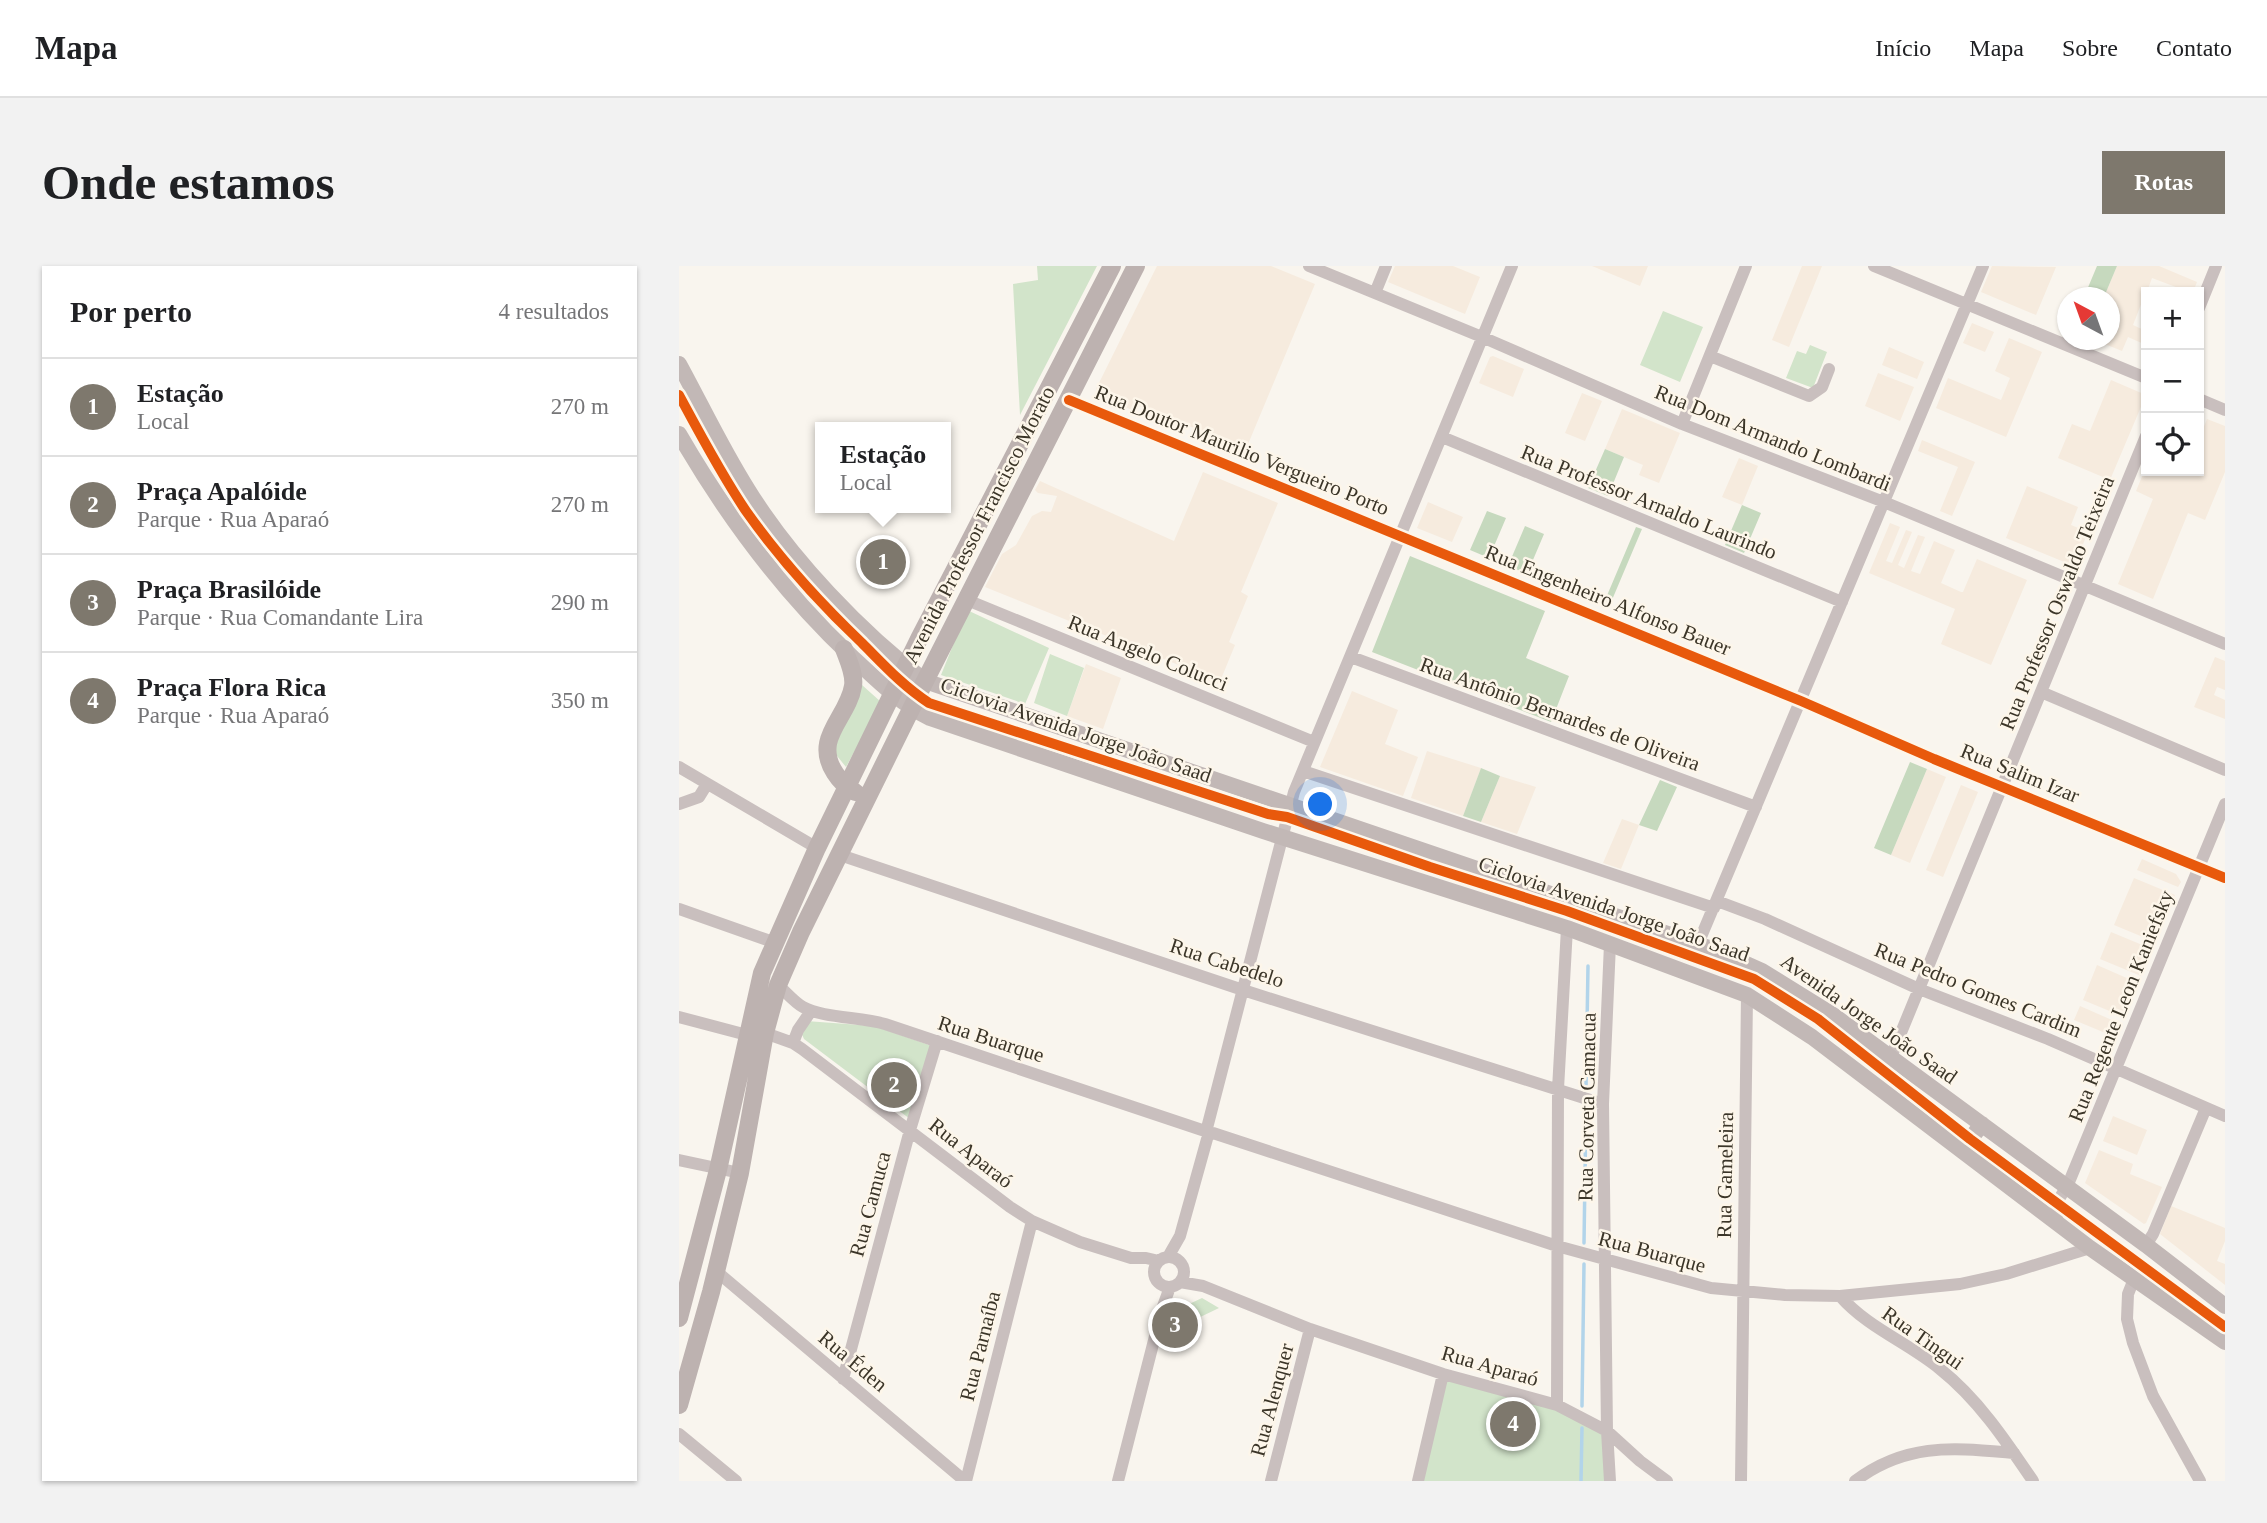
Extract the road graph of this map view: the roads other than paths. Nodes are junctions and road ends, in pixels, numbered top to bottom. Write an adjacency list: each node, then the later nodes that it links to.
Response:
1 (1112, 266): 35 (highway, Avenida Professor Francisco Morato)
2 (1136, 266): 18 (highway, Avenida Professor Francisco Morato)
3 (1308, 266): 10 (street, Rua Dom Armando Lombardi)
4 (1386, 266): 10 (street)
5 (1512, 266): 13 (street)
6 (1746, 266): 14 (street)
7 (1874, 266): 12 (street)
8 (1983, 266): 12 (street)
9 (2216, 266): 11 (street)
10 (1375, 293): 13 (street, Rua Dom Armando Lombardi)
11 (2204, 296)
12 (1966, 305): 17 (street); 25 (street)
13 (1482, 337): 21 (street, Rua Dom Armando Lombardi); 23 (street)
14 (1710, 356): 16 (street); 21 (street)
15 (679, 364): 27 (main road, Avenida Jorge João Saad)
16 (1829, 369)
17 (2141, 376)
18 (1069, 400): 26 (street, Rua Doutor Maurilio Vergueiro Porto); 30 (highway, Avenida Professor Francisco Morato)
19 (2204, 401): 20 (street)
20 (2225, 410)
21 (1682, 424): 25 (street, Rua Dom Armando Lombardi)
22 (679, 434): 28 (main road)
23 (1442, 437): 26 (street); 31 (street, Rua Professor Arnaldo Laurindo)
24 (2141, 448): 29 (street, Rua Professor Oswaldo Teixeira)
25 (1884, 502): 29 (street, Rua Dom Armando Lombardi); 31 (street)
26 (1401, 536): 34 (street); 39 (street, Rua Engenheiro Alfonso Bauer)
27 (789, 547): 28 (main road); 35 (main road, Avenida Jorge João Saad)
28 (767, 566): 33 (main road)
29 (2085, 585): 32 (street, Rua Dom Armando Lombardi); 37 (street, Rua Professor Oswaldo Teixeira)
30 (967, 600): 36 (highway, Avenida Professor Francisco Morato); 41 (street, Rua Angelo Colucci)
31 (1842, 602): 39 (street)
32 (2225, 644)
33 (844, 649): 38 (main road); 47 (highway)
34 (1351, 657): 41 (street); 52 (street, Rua Antônio Bernardes de Oliveira)
35 (905, 666): 36 (main road, Avenida Jorge João Saad); 38 (highway, Avenida Professor Francisco Morato)
36 (925, 681): 40 (highway, Avenida Professor Francisco Morato); 51 (main road, Avenida Jorge João Saad)
37 (2041, 692): 43 (street); 46 (street, Rua Professor Oswaldo Teixeira)
38 (892, 694): 40 (main road); 47 (highway, Avenida Professor Francisco Morato)
39 (1801, 701): 46 (street, Rua Salim Izar); 52 (street)
40 (912, 709): 48 (highway, Avenida Professor Francisco Morato); 53 (main road)
41 (1314, 742): 44 (street)
42 (679, 767): 45 (street)
43 (2225, 770)
44 (1303, 771): 51 (street); 62 (street)
45 (707, 784): 49 (street); 54 (street)
46 (2002, 787): 58 (street, Rua Salim Izar); 69 (street, Rua Professor Oswaldo Teixeira)
47 (847, 788): 48 (highway); 54 (highway, Avenida Professor Francisco Morato)
48 (867, 798): 56 (highway, Avenida Professor Francisco Morato)
49 (679, 804)
50 (2225, 804): 58 (street, Rua Regente Leon Kaniefsky)
51 (1290, 806): 53 (street); 55 (main road, Avenida Jorge João Saad)
52 (1756, 807): 62 (street)
53 (1282, 837): 60 (main road); 70 (street)
54 (817, 848): 65 (highway, Avenida Professor Francisco Morato)
55 (1426, 852): 57 (main road, Avenida Jorge João Saad); 60 (main road)
56 (840, 855): 68 (highway, Avenida Professor Francisco Morato); 70 (street, Rua Cabedelo)
57 (1449, 860): 61 (main road); 67 (main road, Avenida Jorge João Saad)
58 (2199, 867): 59 (street, Rua Salim Izar); 79 (street, Rua Regente Leon Kaniefsky)
59 (2225, 878)
60 (1415, 880): 61 (main road)
61 (1441, 888): 64 (main road)
62 (1715, 904): 67 (street); 69 (street, Rua Pedro Gomes Cardim)
63 (679, 909): 65 (street)
64 (1567, 928): 66 (main road); 80 (street, Rua Corveta Camacua)
65 (776, 943): 75 (highway, Avenida Professor Francisco Morato)
66 (1610, 944): 71 (main road); 81 (street, Rua Corveta Camacua)
67 (1698, 944): 78 (main road, Avenida Jorge João Saad)
68 (778, 985): 72 (street, Rua Buarque); 74 (highway, Avenida Professor Francisco Morato)
69 (1919, 989): 78 (street, Rua Professor Oswaldo Teixeira); 79 (street, Rua Pedro Gomes Cardim)
70 (1243, 990): 80 (street, Rua Cabedelo); 86 (street)
71 (1747, 995): 87 (main road); 101 (street, Rua Gameleira)
72 (811, 1011): 76 (street, Rua Buarque); 77 (street)
73 (679, 1017): 75 (street)
74 (765, 1033): 77 (street, Rua Aparaó); 90 (highway, Avenida Professor Francisco Morato)
75 (747, 1035): 89 (highway, Avenida Professor Francisco Morato)
76 (937, 1041): 85 (street, Rua Camuca); 86 (street, Rua Buarque)
77 (793, 1043): 85 (street, Rua Aparaó)
78 (1891, 1057): 84 (main road, Avenida Jorge João Saad)
79 (2117, 1068): 82 (street, Rua Pedro Gomes Cardim); 91 (street, Rua Regente Leon Kaniefsky)
80 (1558, 1088): 81 (street, Rua Cabedelo); 94 (street, Rua Corveta Camacua)
81 (1603, 1104): 97 (street, Rua Corveta Camacua)
82 (2206, 1108): 83 (street, Rua Pedro Gomes Cardim); 95 (street)
83 (2225, 1116)
84 (1982, 1124): 87 (main road); 91 (main road, Avenida Jorge João Saad)
85 (910, 1130): 92 (street, Rua Aparaó); 108 (street, Rua Camuca)
86 (1207, 1133): 94 (street, Rua Buarque); 99 (street)
87 (1962, 1150): 93 (main road)
88 (679, 1160): 89 (street)
89 (717, 1170): 90 (street); 104 (highway, Avenida Professor Francisco Morato)
90 (740, 1173): 98 (highway, Avenida Professor Francisco Morato)
91 (2067, 1187): 93 (street, Rua Regente Leon Kaniefsky); 95 (main road, Avenida Jorge João Saad)
92 (1032, 1221): 99 (street, Rua Aparaó); 116 (street, Rua Parnaíba)
93 (2058, 1222): 96 (main road)
94 (1557, 1245): 97 (street, Rua Buarque); 110 (street, Rua Corveta Camacua)
95 (2146, 1245): 103 (main road, Avenida Jorge João Saad)
96 (2090, 1248): 100 (main road); 102 (street, Rua Buarque)
97 (1606, 1260): 101 (street, Rua Buarque); 111 (street, Rua Corveta Camacua)
98 (716, 1271): 108 (street, Rua Éden); 109 (highway, Avenida Professor Francisco Morato)
99 (1169, 1272): 105 (street, Rua Aparaó); 117 (street)
100 (2134, 1279): 106 (main road); 124 (street)
101 (1742, 1291): 102 (street, Rua Buarque); 122 (street, Rua Gameleira)
102 (1840, 1296): 113 (street, Rua Tingui)
103 (2225, 1306)
104 (679, 1318)
105 (1310, 1329): 107 (street, Rua Aparaó); 118 (street, Rua Alenquer)
106 (2225, 1342)
107 (1443, 1374): 110 (street, Rua Aparaó); 119 (street)
108 (843, 1378): 116 (street, Rua Éden)
109 (679, 1405)
110 (1557, 1405): 111 (street, Rua Aparaó)
111 (1607, 1431): 120 (street, Rua Corveta Camacua); 121 (street, Rua Aparaó)
112 (679, 1434): 115 (street)
113 (2014, 1453): 114 (street); 123 (street, Rua Tingui)
114 (1861, 1479)
115 (736, 1481)
116 (965, 1481)
117 (1118, 1481)
118 (1271, 1481)
119 (1418, 1481)
120 (1610, 1481)
121 (1667, 1481)
122 (1741, 1481)
123 (2033, 1481)
124 (2200, 1481)

